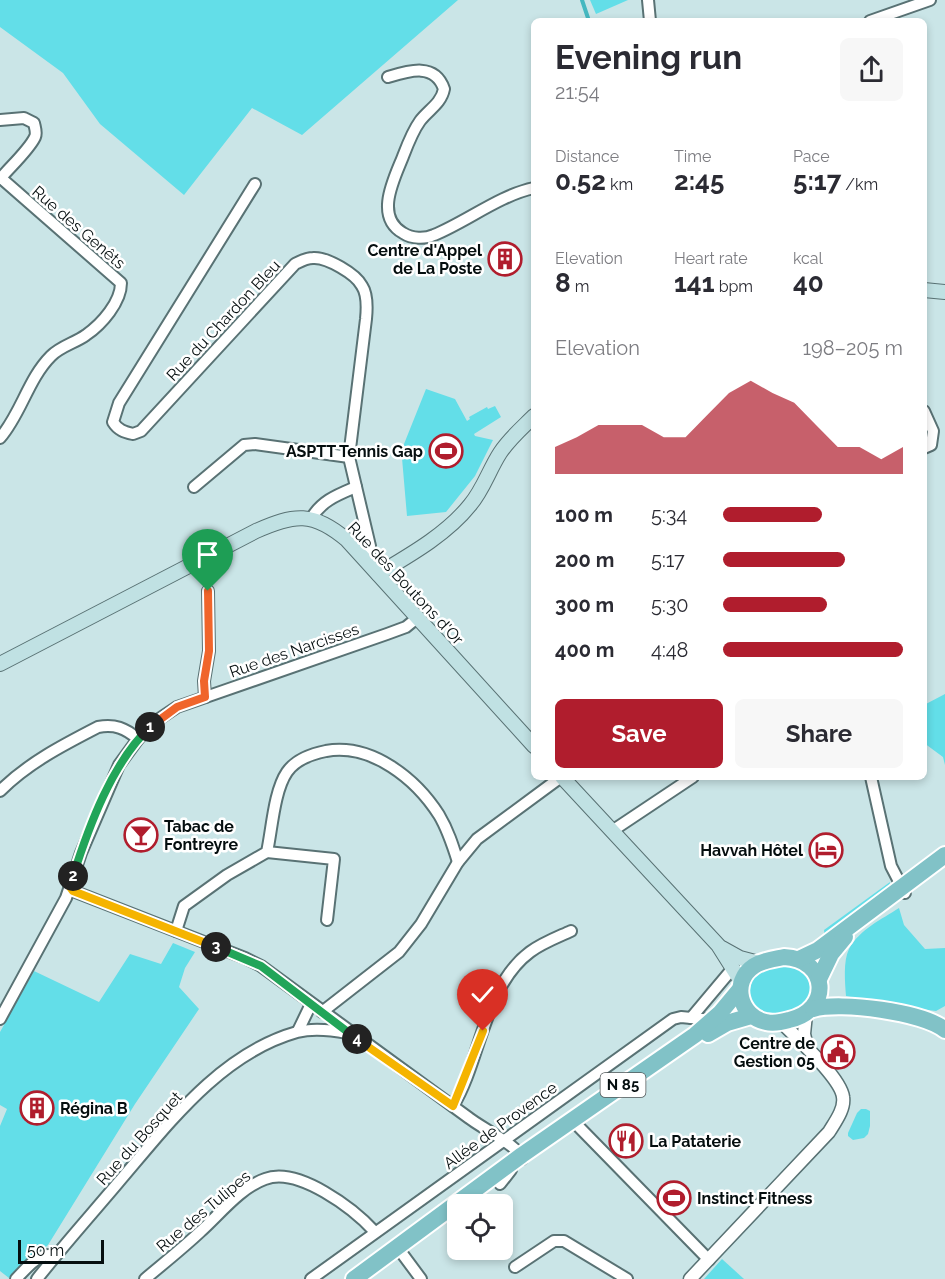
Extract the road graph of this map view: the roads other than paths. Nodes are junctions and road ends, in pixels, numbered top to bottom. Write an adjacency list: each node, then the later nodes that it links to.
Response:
1 (648, 0): 4 (street)
2 (930, 0): 3 (street)
3 (908, 3): 5 (street)
4 (651, 18)
5 (876, 18)
6 (388, 77): 10 (street)
7 (0, 120): 8 (street)
8 (0, 178): 15 (street, Rue des Genêts)
9 (255, 184): 17 (street, Rue du Chardon Bleu)
10 (531, 189)
11 (927, 290): 12 (main road)
12 (945, 292)
13 (927, 418): 16 (street)
14 (531, 419): 22 (main road)
15 (0, 438)
16 (927, 447)
17 (349, 457): 18 (street); 19 (street, Rue du Chardon Bleu)
18 (194, 487)
19 (356, 487): 20 (street); 21 (street, Rue du Chardon Bleu)
20 (311, 519): 21 (main road, Rue des Boutons d'Or); 25 (main road, Rue des Boutons d'Or)
21 (368, 562): 22 (main road, Rue des Boutons d'Or)
22 (378, 574): 24 (main road, Rue des Boutons d'Or)
23 (208, 591): 26 (street)
24 (417, 618): 26 (street, Rue des Narcisses); 28 (main road, Rue des Boutons d'Or)
25 (0, 664)
26 (205, 697): 27 (street, Rue des Narcisses)
27 (138, 739): 33 (street); 39 (street, Rue des Narcisses)
28 (531, 743)
29 (557, 780): 37 (street)
30 (564, 780): 34 (main road)
31 (872, 780): 40 (street)
32 (678, 782): 34 (street)
33 (0, 791)
34 (612, 831): 44 (main road)
35 (267, 852): 37 (street); 41 (street); 42 (street)
36 (945, 855): 40 (main road)
37 (458, 862): 53 (street)
38 (945, 864): 40 (main road)
39 (70, 887): 42 (street); 56 (street)
40 (903, 890): 45 (main road); 48 (main road)
41 (327, 920)
42 (176, 931): 50 (street)
43 (571, 931): 63 (street)
44 (718, 945): 46 (main road); 47 (main road)
45 (799, 959): 46 (main road); 48 (main road)
46 (759, 963): 49 (main road)
47 (733, 968): 49 (main road); 55 (street)
48 (819, 981): 51 (main road); 52 (main road)
49 (741, 986): 54 (main road); 57 (main road, N 85)
50 (312, 1004): 53 (street); 60 (street)
51 (858, 1006): 52 (main road); 59 (main road)
52 (810, 1011): 58 (main road); 62 (street)
53 (322, 1012): 61 (street)
54 (752, 1016): 58 (main road); 64 (main road, N 85)
55 (691, 1017): 57 (street, Allée de Provence); 65 (street, Allée de Provence)
56 (0, 1019)
57 (713, 1020): 65 (main road, N 85)
58 (781, 1022): 62 (street)
59 (945, 1030)
60 (298, 1031): 61 (street, Rue du Bosquet); 71 (street, Rue du Bosquet)
61 (349, 1033): 63 (street)
62 (807, 1048): 73 (street)
63 (453, 1106): 65 (street)
64 (579, 1127): 65 (main road, N 85); 73 (street)
65 (512, 1155): 66 (main road, N 85); 66 (main road); 69 (street, Allée de Provence)
66 (499, 1178): 67 (main road, N 85); 70 (main road, N 85)
67 (482, 1194)
68 (447, 1222): 70 (main road, N 85)
69 (375, 1233): 76 (street, Rue des Tulipes); 77 (street, Allée de Provence)
70 (400, 1251): 78 (main road, N 85); 79 (main road, N 85); 80 (street)
71 (56, 1256): 74 (street, Rue du Bosquet); 75 (street)
72 (515, 1267): 81 (street)
73 (702, 1269): 82 (street)
74 (16, 1279)
75 (37, 1279)
76 (145, 1279)
77 (311, 1279)
78 (354, 1279)
79 (368, 1279)
80 (421, 1279)
81 (627, 1279)
82 (690, 1279)

